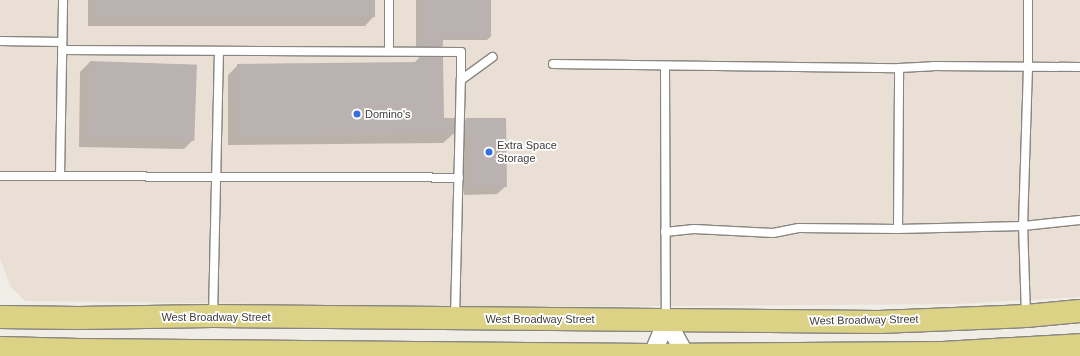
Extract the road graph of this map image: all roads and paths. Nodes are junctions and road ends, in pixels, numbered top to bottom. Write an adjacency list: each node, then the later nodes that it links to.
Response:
1 (63, 0): 5 (lane)
2 (389, 0): 6 (lane)
3 (1028, 0): 11 (lane)
4 (0, 41): 5 (lane)
5 (62, 46): 7 (lane); 16 (lane)
6 (389, 50): 7 (lane); 14 (lane)
7 (219, 52): 17 (lane)
8 (494, 57): 14 (lane)
9 (553, 64): 10 (lane)
10 (665, 66): 13 (lane); 22 (lane)
11 (1028, 66): 12 (lane); 13 (lane); 20 (lane)
12 (1080, 67)
13 (899, 68): 21 (lane)
14 (461, 80): 18 (lane)
15 (0, 176): 16 (lane)
16 (60, 176): 17 (lane)
17 (216, 177): 18 (lane); 24 (lane)
18 (459, 178): 27 (lane)
19 (1080, 220): 20 (lane)
20 (1023, 226): 21 (lane); 25 (lane)
21 (898, 229): 22 (lane)
22 (665, 232): 28 (lane)
23 (1080, 311): 25 (main road, West Broadway Street)
24 (213, 316): 26 (main road, West Broadway Street); 27 (main road, West Broadway Street)
25 (1026, 316): 28 (main road, West Broadway Street)
26 (0, 317)
27 (455, 318): 28 (main road, West Broadway Street)
28 (666, 320): 34 (street); 35 (street)
29 (1080, 345): 34 (main road)
30 (0, 348): 31 (main road)
31 (344, 354): 32 (main road)
32 (464, 355): 33 (main road)
33 (572, 355): 35 (main road)
34 (686, 355): 35 (main road)
35 (651, 356)

